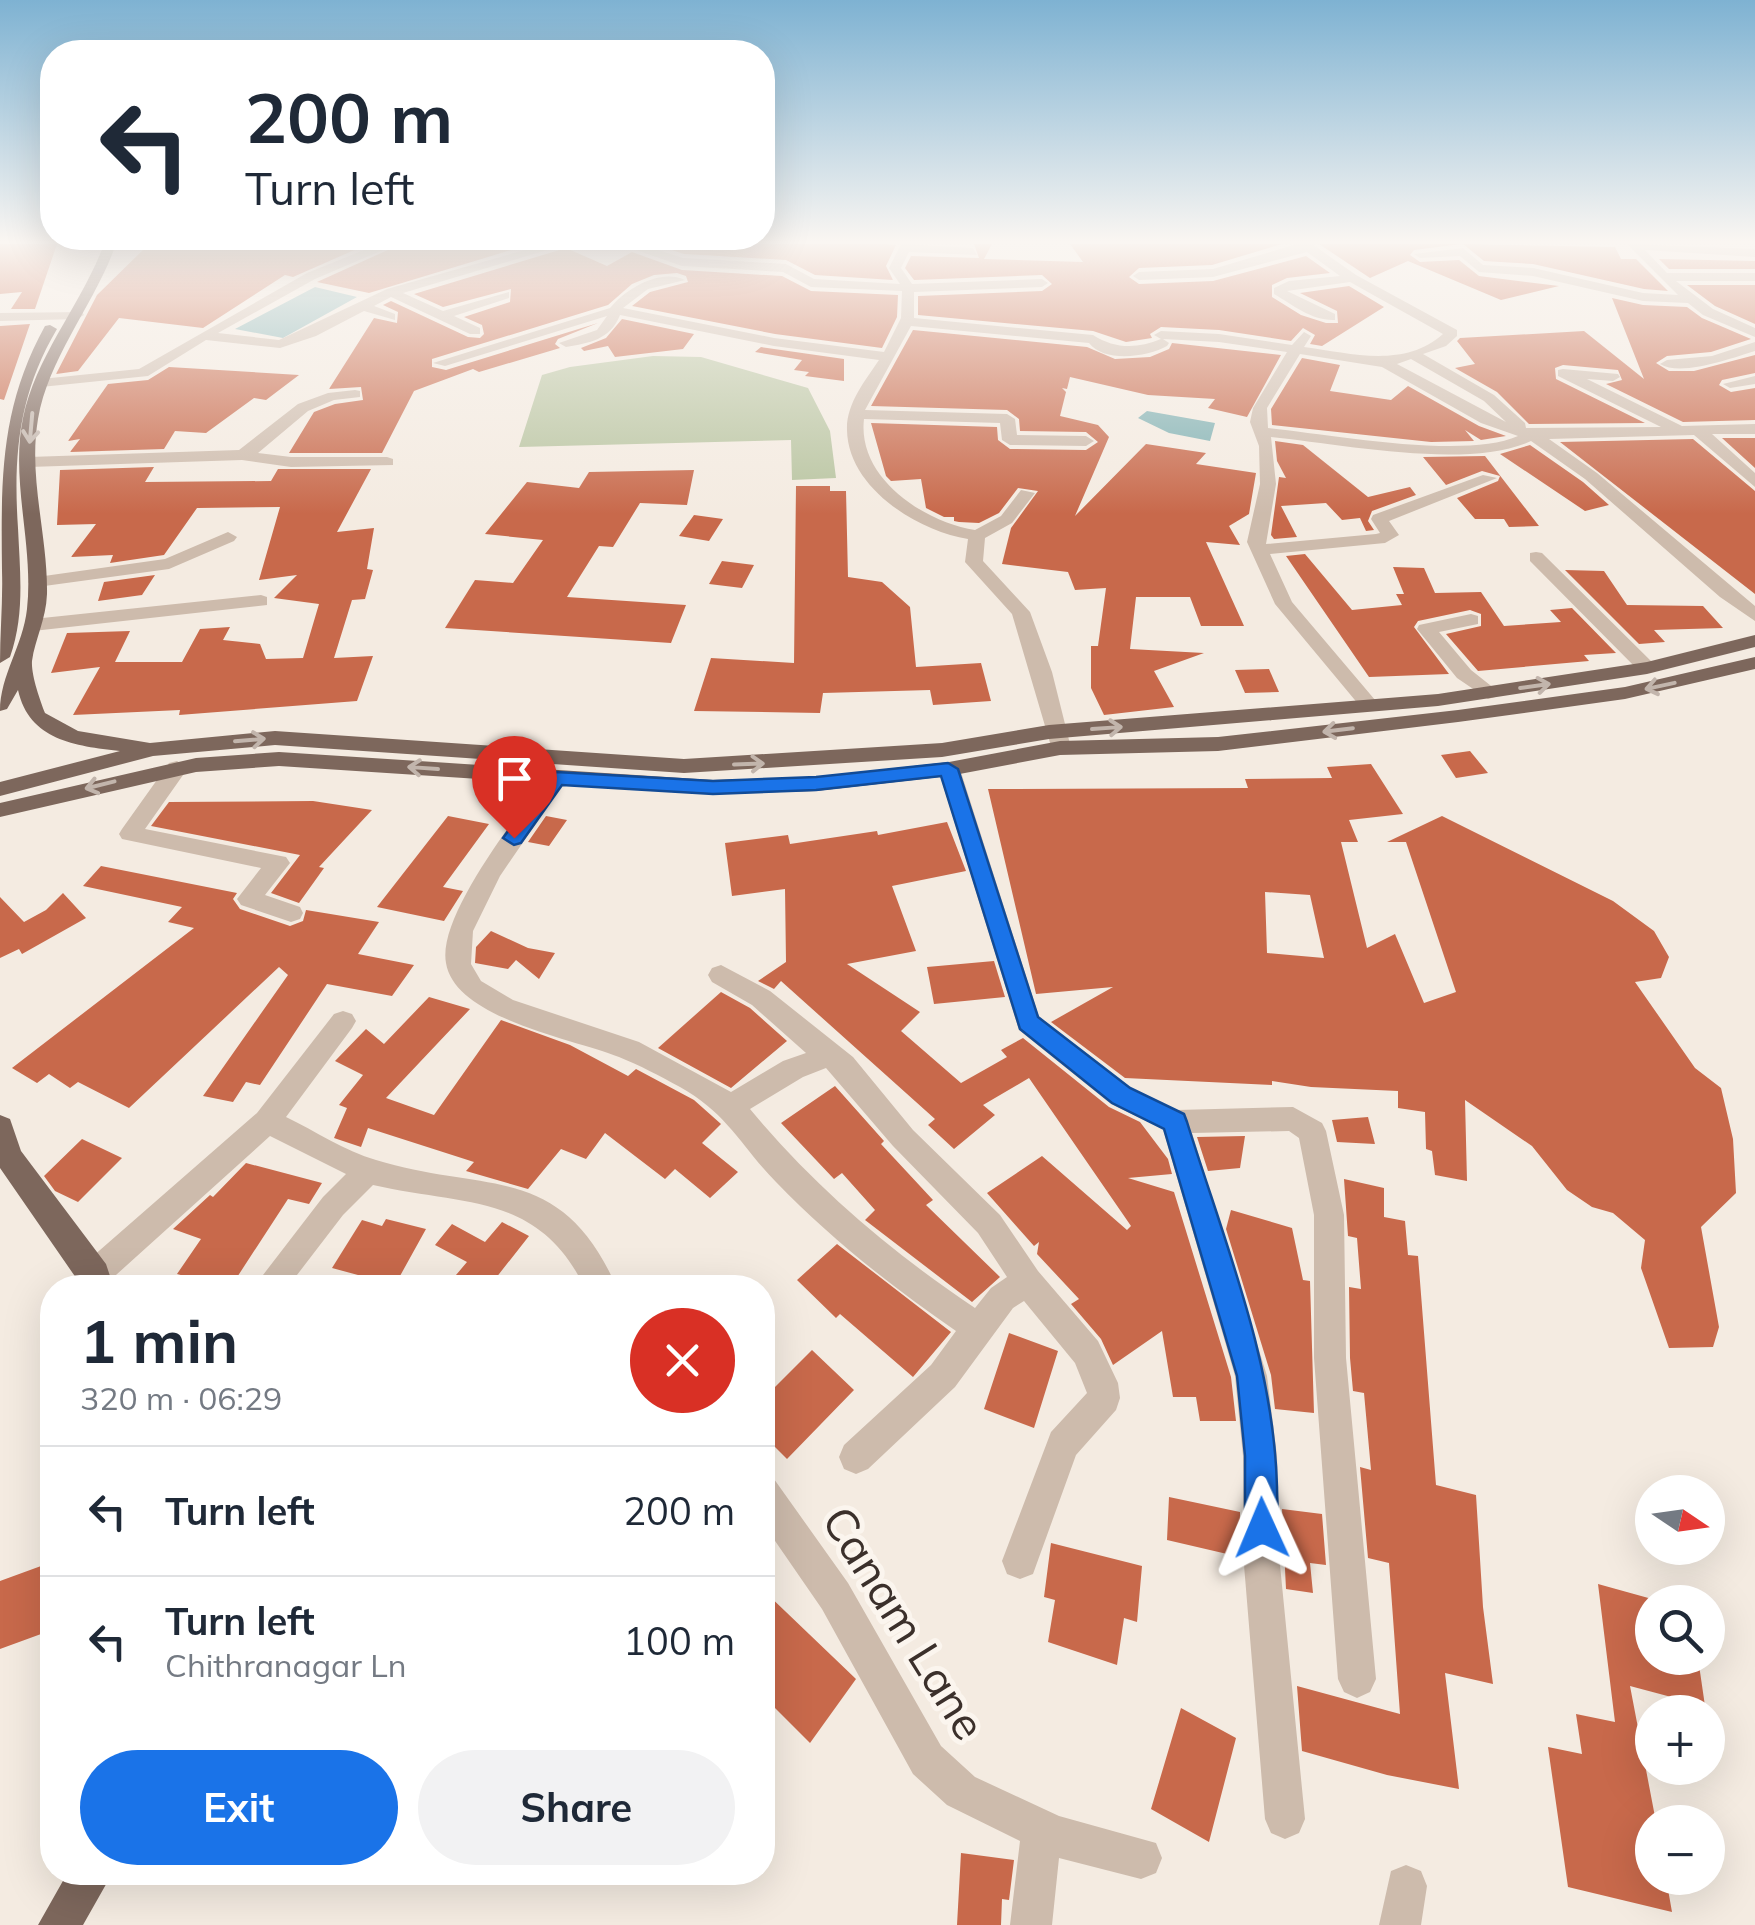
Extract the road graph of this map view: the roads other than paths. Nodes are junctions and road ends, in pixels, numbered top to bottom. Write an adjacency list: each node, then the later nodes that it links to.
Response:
1 (53, 334): 48 (main road)
2 (60, 334): 22 (main road)
3 (208, 334): 11 (street)
4 (311, 334): 11 (street)
5 (540, 334): 17 (street)
6 (598, 334): 13 (street)
7 (730, 334): 16 (street)
8 (898, 334): 16 (street)
9 (1035, 334): 12 (street)
10 (1452, 334): 15 (street)
11 (204, 336): 22 (street)
12 (1301, 342): 18 (street); 29 (street)
13 (566, 343)
14 (1755, 346): 19 (street)
15 (1414, 355): 18 (street); 30 (street)
16 (889, 357): 25 (street)
17 (440, 363)
18 (1386, 363): 30 (street)
19 (1667, 364)
20 (1613, 376): 26 (street)
21 (1755, 380): 23 (street)
22 (42, 382): 33 (main road, one-way to 33)
23 (1730, 384)
24 (355, 394): 32 (street)
25 (856, 414): 31 (street); 38 (street)
26 (1680, 430): 27 (street); 30 (street)
27 (1698, 430): 28 (street); 36 (street)
28 (1755, 430)
29 (1263, 432): 30 (street); 40 (street)
30 (1538, 435): 44 (street)
31 (1086, 440)
32 (242, 456): 33 (street); 34 (street)
33 (30, 462): 42 (main road)
34 (386, 462)
35 (1489, 478): 40 (street)
36 (1755, 482)
37 (1027, 493): 38 (street)
38 (977, 535): 55 (street)
39 (228, 537): 42 (street)
40 (1259, 550): 54 (street)
41 (1536, 557): 51 (street)
42 (37, 582): 46 (main road)
43 (261, 601): 46 (street)
44 (1755, 614)
45 (1472, 620): 52 (street)
46 (34, 624): 50 (main road)
47 (1755, 641): 51 (main road)
48 (0, 657)
49 (1755, 664): 55 (main road, one-way to 55)
50 (23, 665): 53 (main road); 56 (main road)
51 (1647, 668): 52 (main road, one-way to 51)
52 (1488, 693): 54 (main road)
53 (0, 705)
54 (1371, 707): 55 (main road, one-way to 54)
55 (1057, 740): 56 (main road, one-way to 55); 58 (main road)
56 (153, 749): 60 (main road)
57 (177, 768): 59 (main road, one-way to 57); 61 (main road, one-way to 61); 62 (street)
58 (948, 769): 59 (main road); 68 (street)
59 (556, 778): 66 (street)
60 (0, 788)
61 (0, 810)
62 (291, 913)
63 (721, 976): 65 (street)
64 (343, 1021): 67 (street)
65 (828, 1056): 66 (street); 75 (street)
66 (731, 1106): 76 (street)
67 (267, 1121): 70 (street); 72 (street)
68 (1175, 1122): 80 (street); 81 (street)
69 (0, 1127): 71 (main road)
70 (368, 1171): 73 (street); 74 (street)
71 (93, 1275)
72 (103, 1275)
73 (278, 1275)
74 (594, 1275)
75 (1027, 1281): 76 (street); 79 (street)
76 (978, 1328): 77 (street)
77 (856, 1457)
78 (775, 1511): 82 (street, Canam Lane)
79 (1020, 1561)
80 (1358, 1679)
81 (1285, 1819)
82 (1042, 1830): 83 (street, Canam Lane); 86 (street)
83 (1141, 1858)
84 (84, 1885): 85 (main road)
85 (59, 1925)
86 (1031, 1925)

